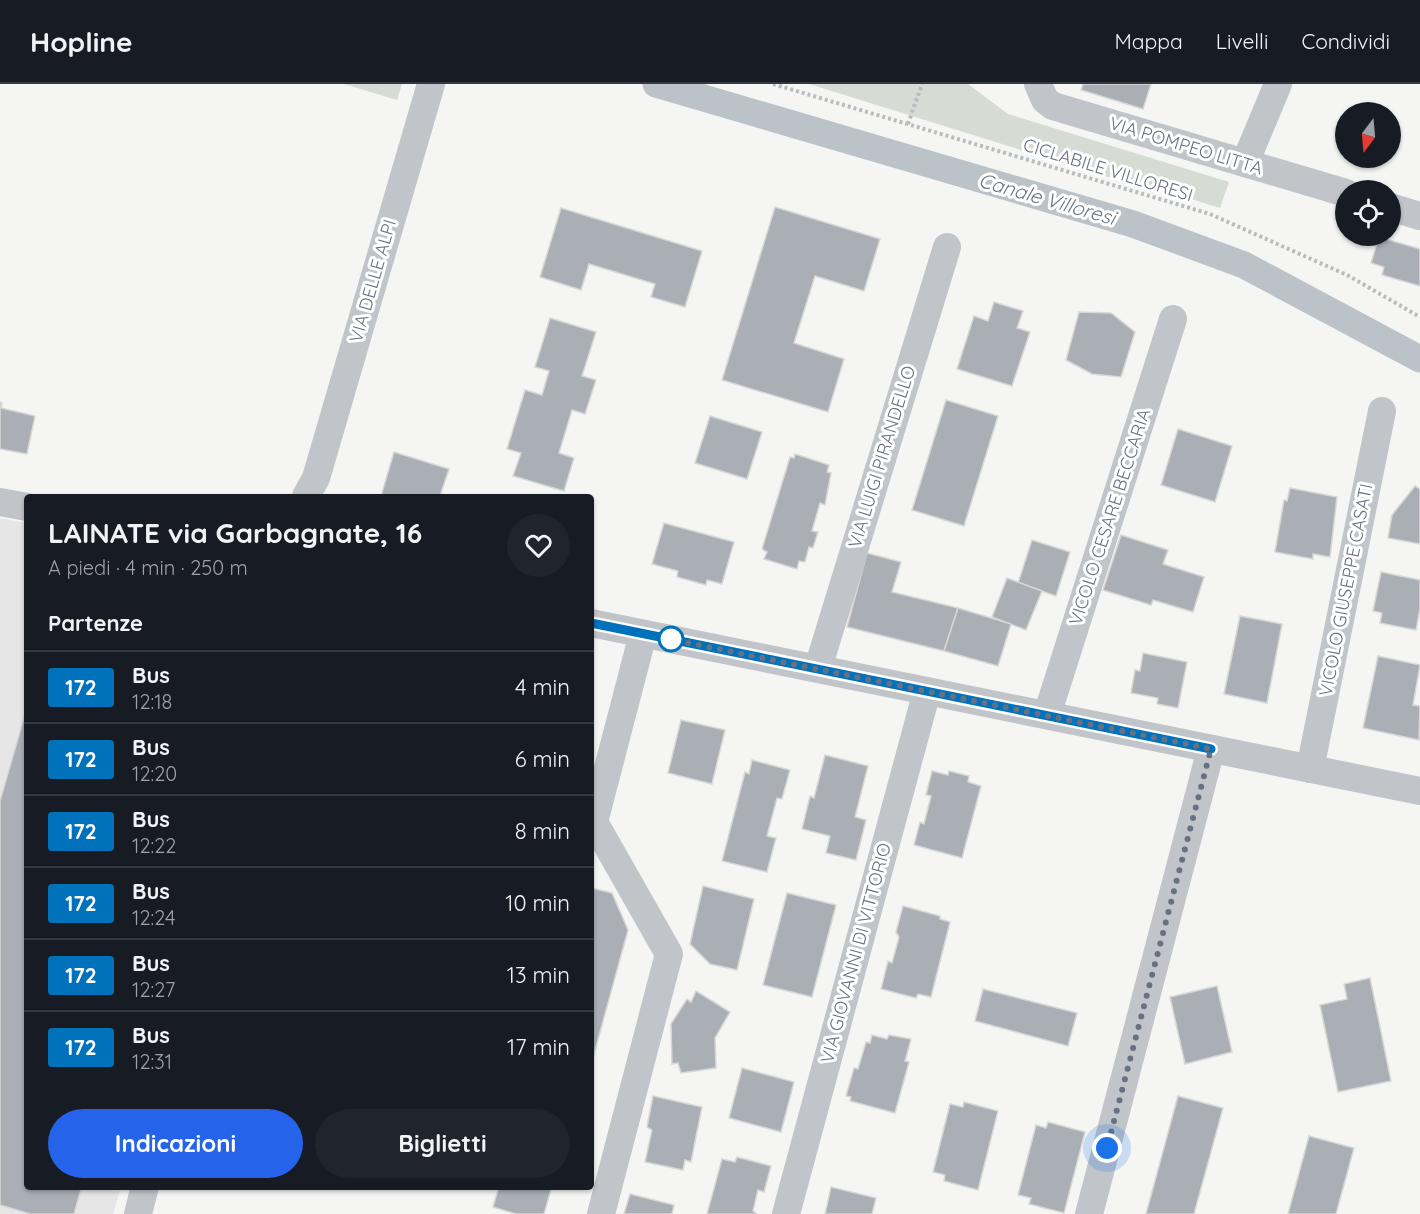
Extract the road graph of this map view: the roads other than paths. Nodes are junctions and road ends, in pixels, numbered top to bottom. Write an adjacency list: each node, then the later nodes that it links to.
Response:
1 (431, 84): 12 (street, VIA DELLE ALPI)
2 (1026, 84): 3 (street, VIA POMPEO LITTA)
3 (1037, 84): 5 (street, VIA POMPEO LITTA)
4 (1278, 84): 5 (street)
5 (1245, 163): 6 (street, VIA POMPEO LITTA)
6 (1335, 190)
7 (1401, 210): 8 (street)
8 (1420, 216)
9 (947, 247): 17 (street, VIA LUIGI PIRANDELLO)
10 (1173, 319): 19 (street, VICOLO CESARE BECCARIA)
11 (1382, 411): 21 (street, VICOLO GIUSEPPE CASATI)
12 (314, 490)
13 (0, 502): 14 (street)
14 (24, 506)
15 (594, 624): 16 (street)
16 (643, 634): 17 (street); 25 (street)
17 (818, 668): 18 (street)
18 (927, 691): 19 (street); 26 (street, VIA GIOVANNI DI VITTORIO)
19 (1047, 715): 20 (street)
20 (1211, 749): 21 (street); 27 (street)
21 (1310, 769): 22 (street)
22 (1420, 791)
23 (144, 1190): 24 (street)
24 (138, 1214)
25 (601, 1214)
26 (786, 1214)
27 (1089, 1214)

